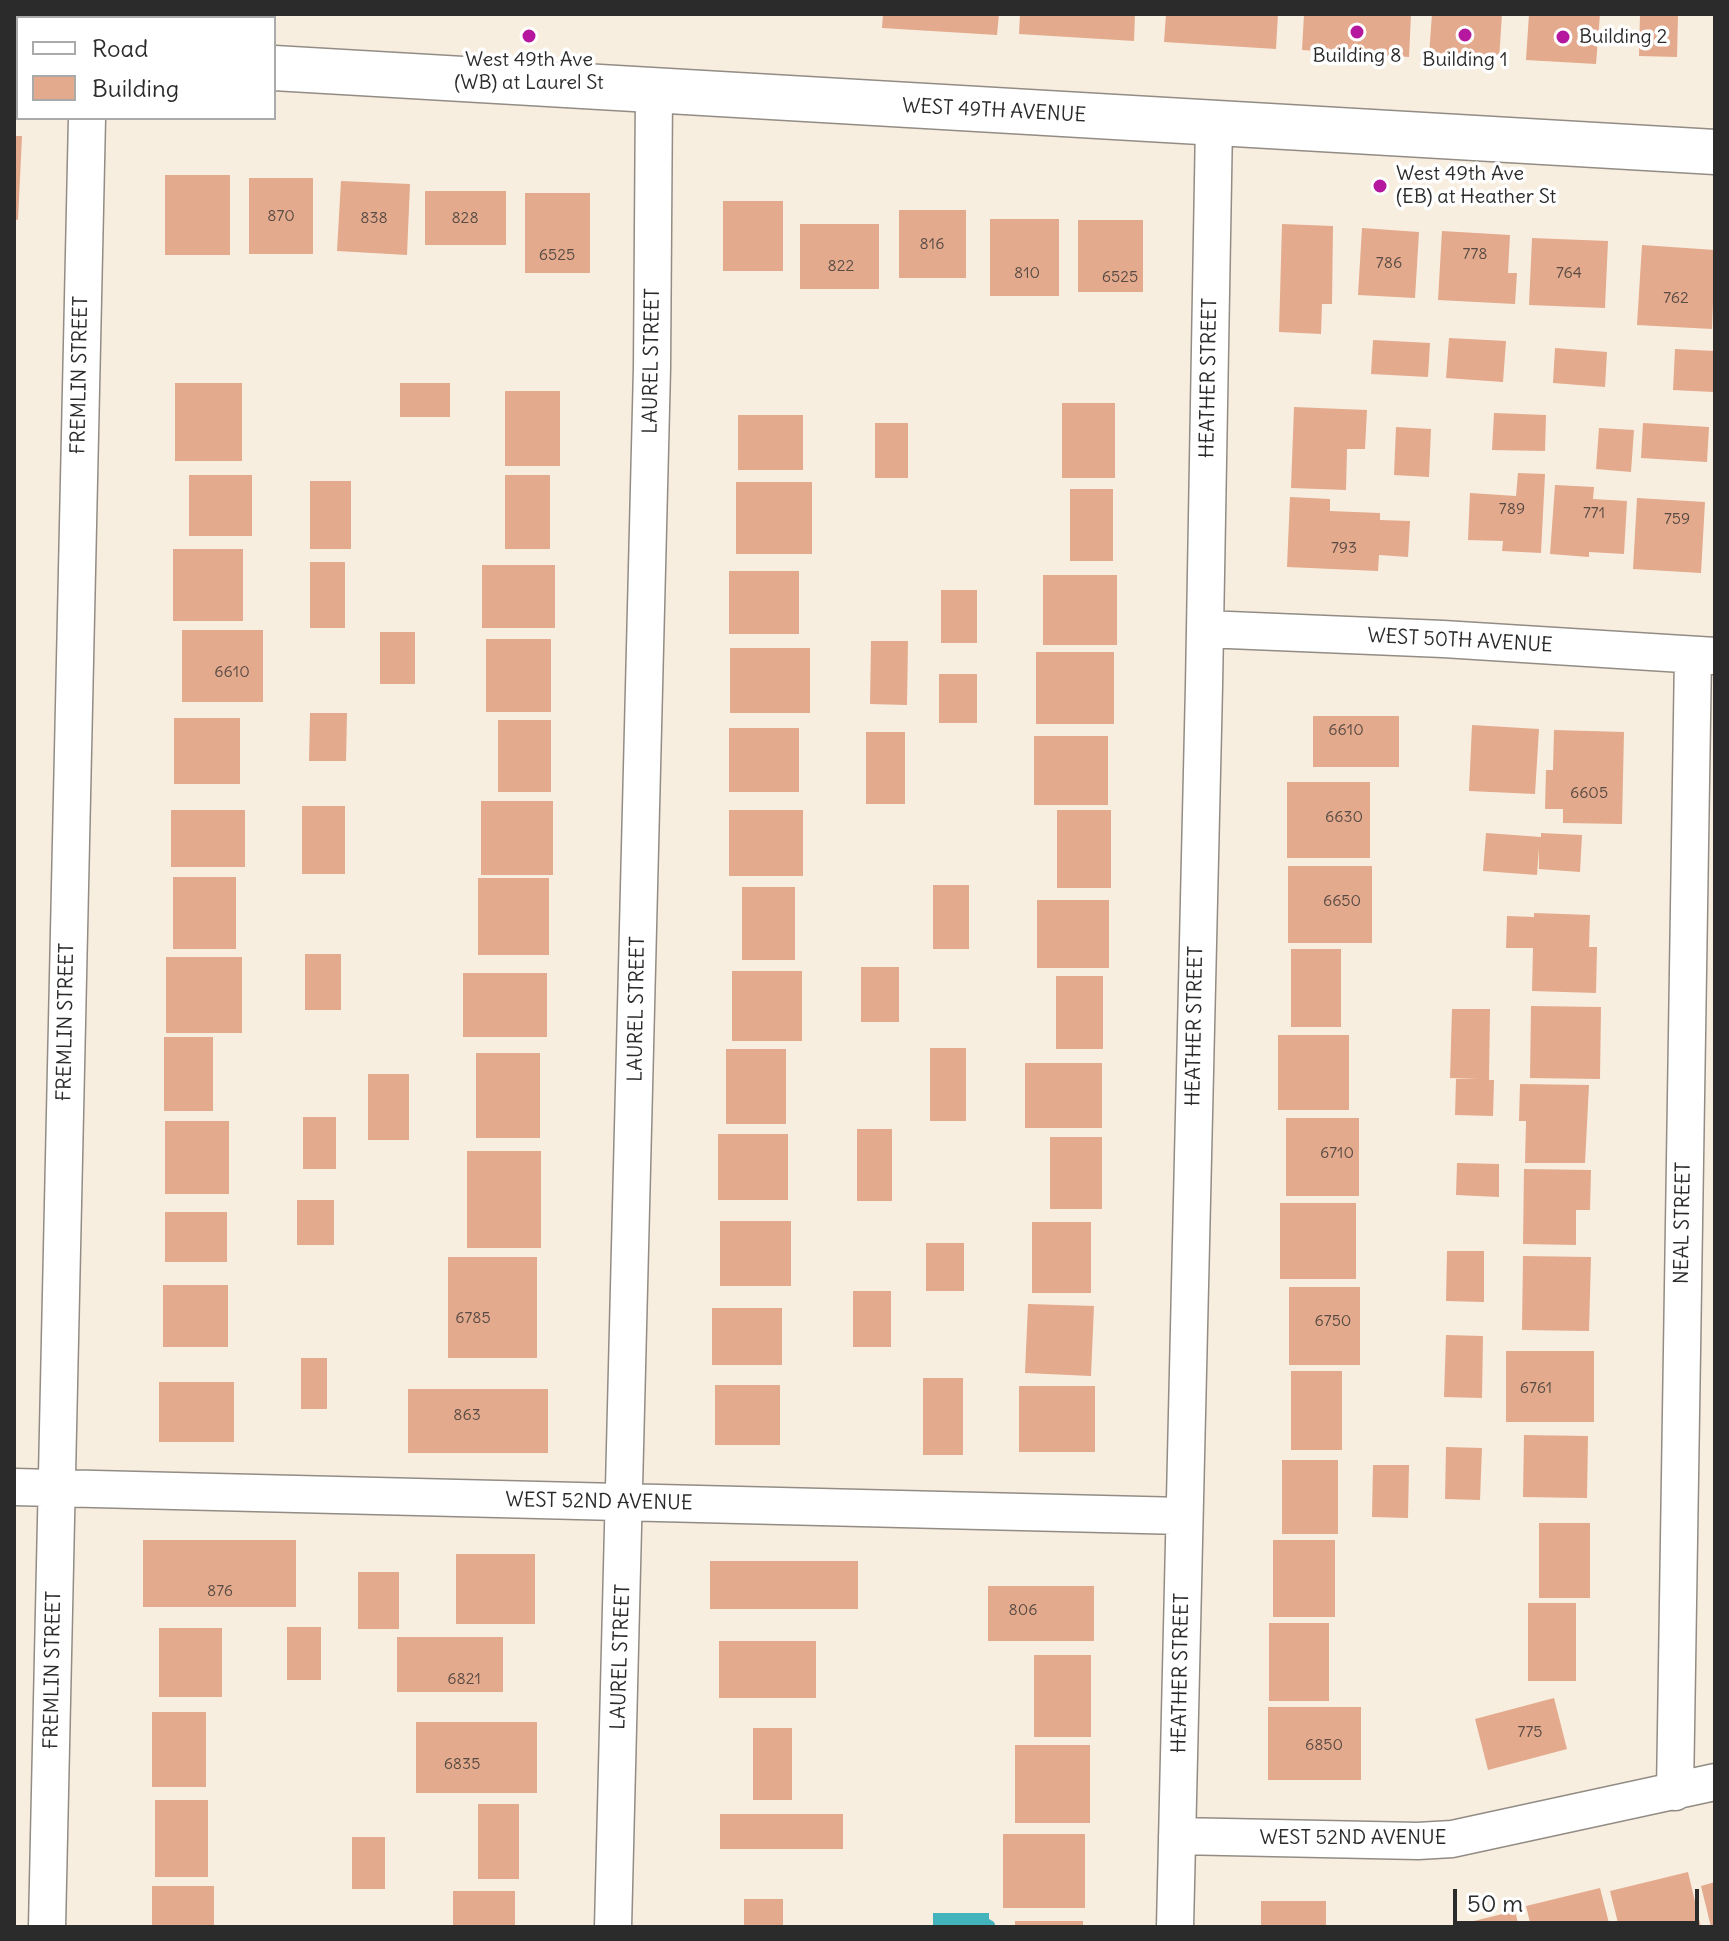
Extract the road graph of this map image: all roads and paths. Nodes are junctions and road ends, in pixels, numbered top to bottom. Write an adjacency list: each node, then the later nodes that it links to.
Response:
1 (276, 68): 2 (street, WEST 49TH AVENUE)
2 (654, 91): 4 (street, WEST 49TH AVENUE); 10 (street, LAUREL STREET)
3 (87, 120): 9 (street, FREMLIN STREET)
4 (1214, 124): 5 (street, WEST 49TH AVENUE); 6 (street, HEATHER STREET)
5 (1715, 152)
6 (1205, 629): 7 (street, WEST 50TH AVENUE); 11 (street, HEATHER STREET)
7 (1704, 655): 13 (street, NEAL STREET)
8 (14, 1487): 9 (street, WEST 52ND AVENUE)
9 (57, 1488): 10 (street, WEST 52ND AVENUE); 15 (street, FREMLIN STREET)
10 (624, 1503): 11 (street, WEST 52ND AVENUE); 16 (street, LAUREL STREET)
11 (1183, 1516): 14 (street, HEATHER STREET)
12 (1715, 1782): 13 (street, WEST 52ND AVENUE)
13 (1675, 1792): 14 (street, WEST 52ND AVENUE)
14 (1177, 1836): 17 (street, HEATHER STREET)
15 (47, 1927)
16 (613, 1927)
17 (1175, 1927)

